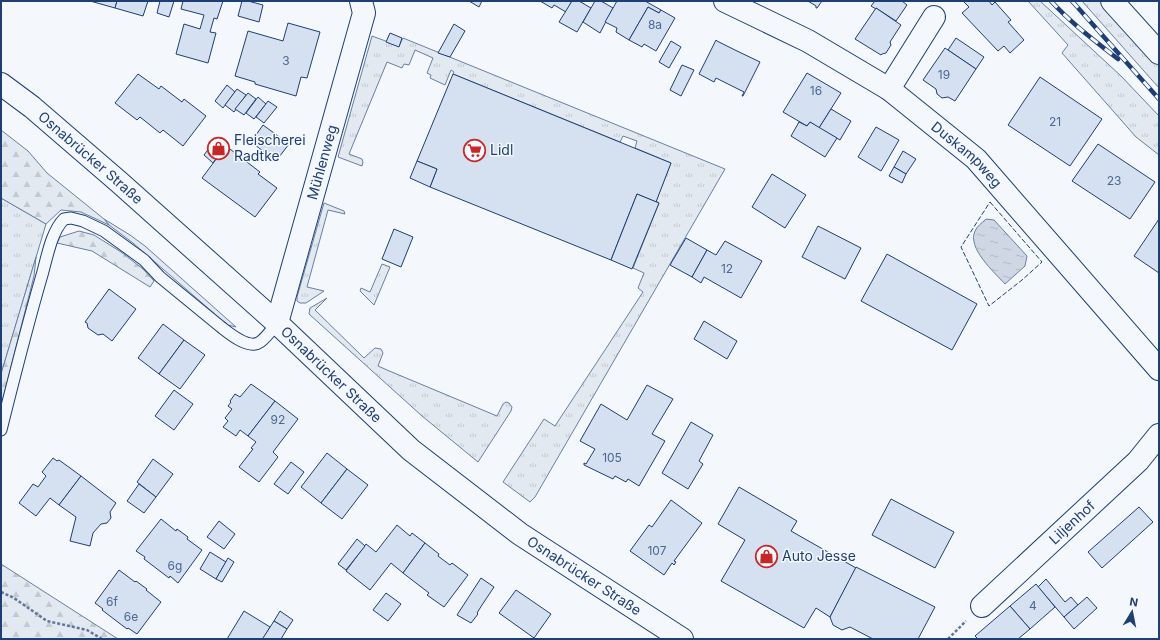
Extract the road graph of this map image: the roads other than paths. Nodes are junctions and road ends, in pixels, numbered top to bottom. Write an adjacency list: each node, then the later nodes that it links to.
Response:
1 (361, 1): 8 (street, Mühlenweg)
2 (725, 1): 7 (street, Duskampweg)
3 (1112, 1): 5 (street)
4 (934, 17): 7 (street)
5 (1159, 53)
6 (1, 84): 8 (street, Osnabrücker Straße)
7 (889, 89): 9 (street, Duskampweg)
8 (277, 323): 10 (lane); 13 (street, Osnabrücker Straße)
9 (1159, 369)
10 (1, 430)
11 (1159, 435): 12 (street, Liljenhof)
12 (982, 606)
13 (682, 639)

